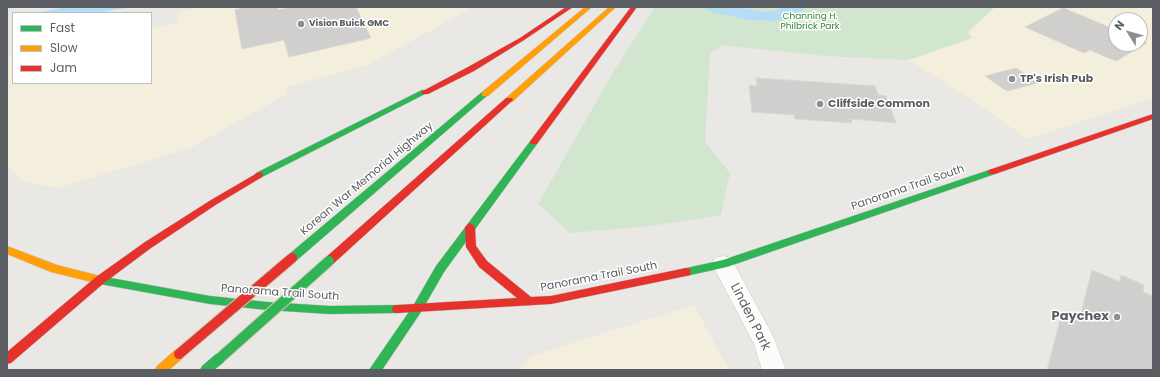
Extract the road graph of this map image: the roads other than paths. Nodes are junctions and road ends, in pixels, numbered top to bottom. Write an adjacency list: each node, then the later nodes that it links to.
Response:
1 (570, 7): 9 (main road)
2 (588, 7): 13 (main road, Korean War Memorial Highway, bridge)
3 (613, 7): 14 (main road, bridge)
4 (634, 7): 6 (main road)
5 (1153, 116): 8 (main road, Panorama Trail South)
6 (470, 227): 10 (main road); 11 (main road)
7 (7, 250): 9 (main road, Panorama Trail South)
8 (723, 264): 10 (main road, Panorama Trail South); 16 (street, Linden Park)
9 (100, 280): 11 (main road, Panorama Trail South); 12 (main road)
10 (528, 301): 11 (main road, Panorama Trail South)
11 (417, 309): 15 (main road)
12 (7, 359)
13 (161, 370)
14 (206, 370)
15 (375, 370)
16 (774, 370)

